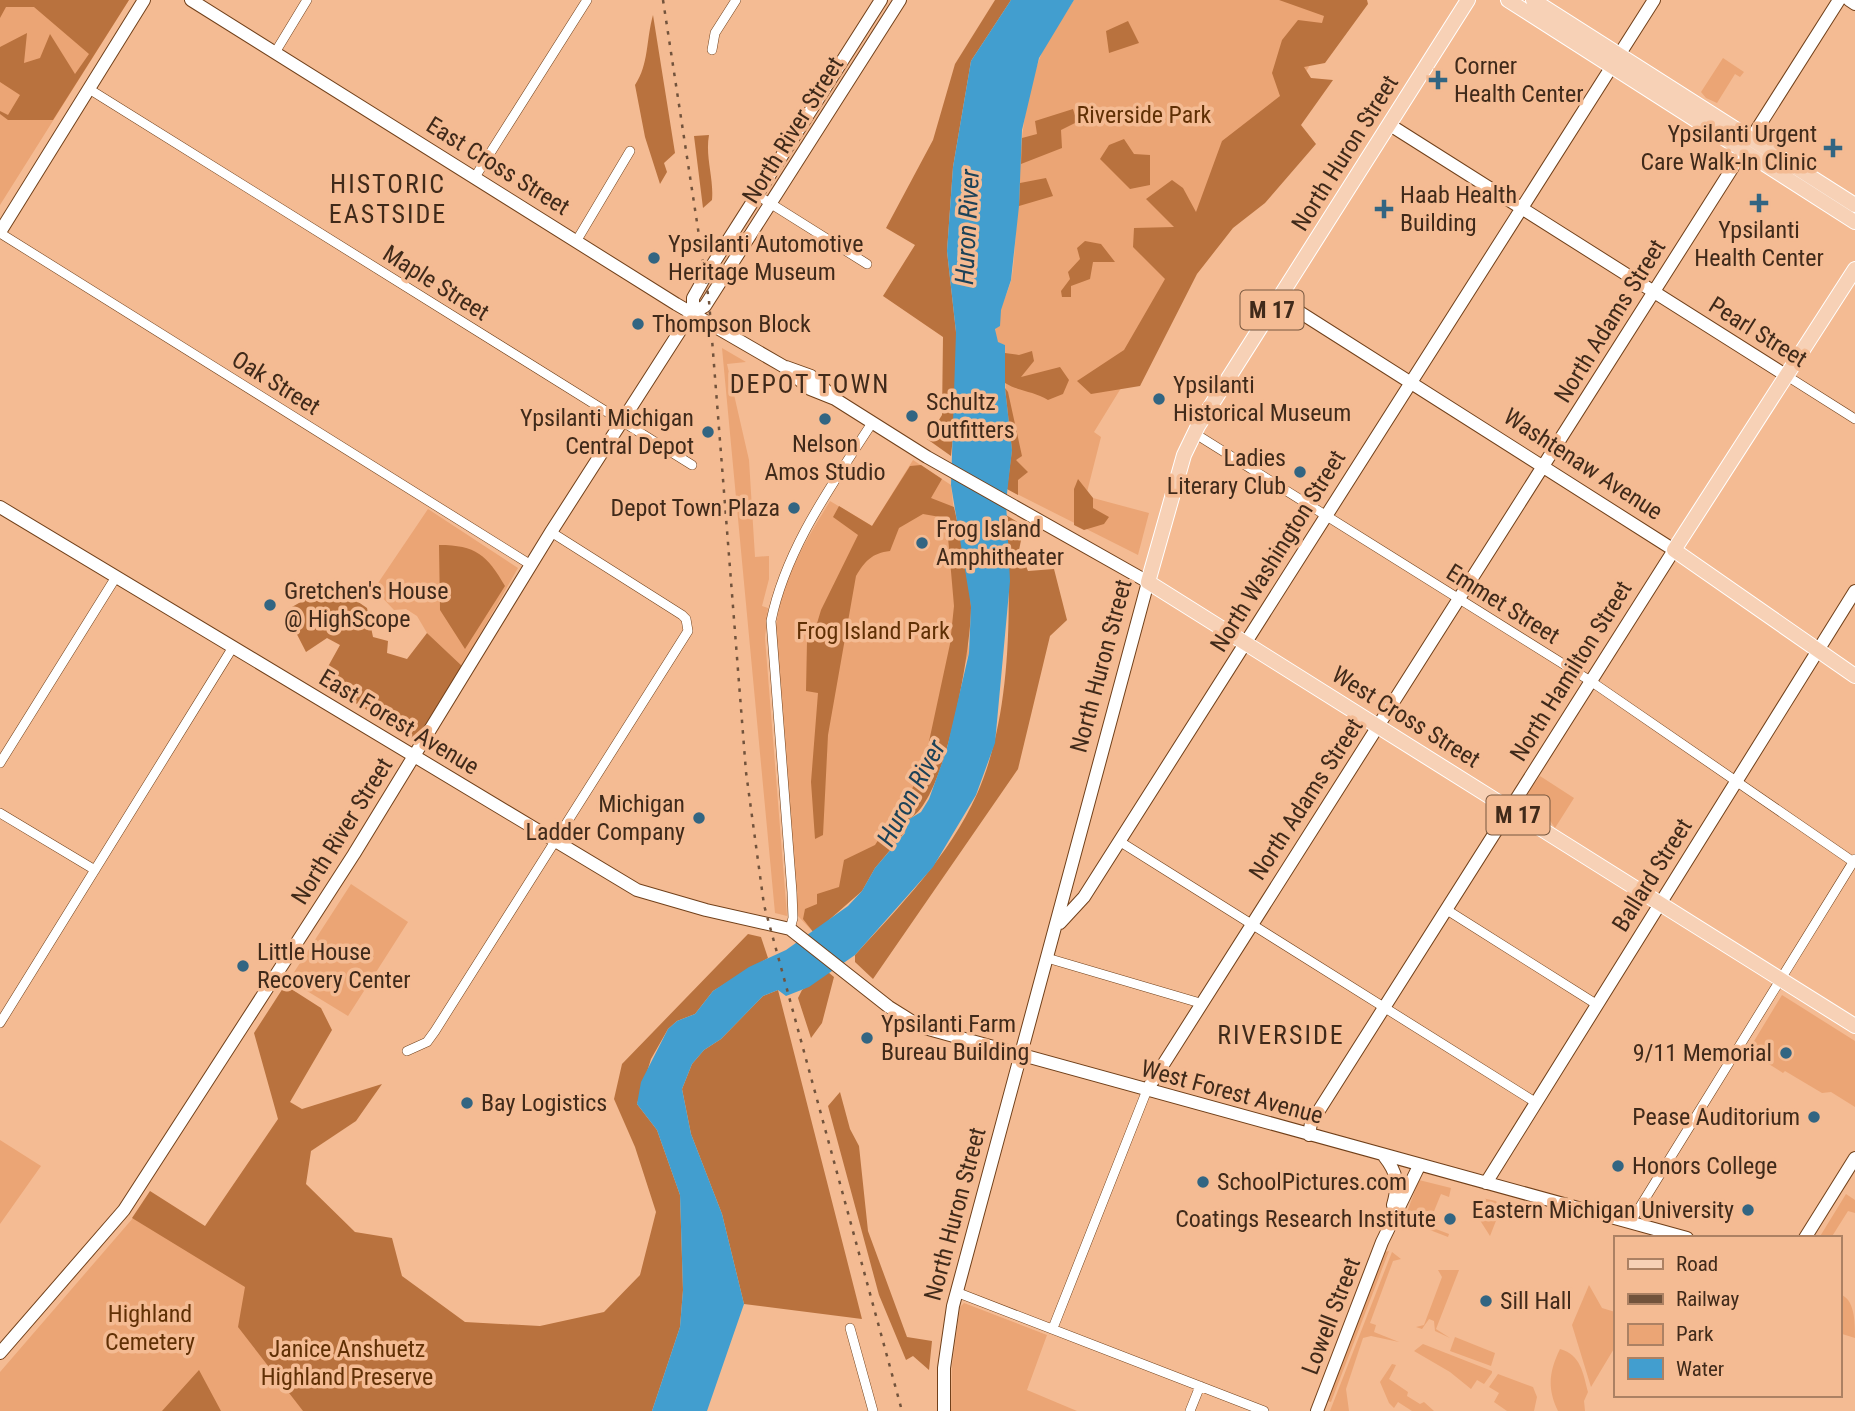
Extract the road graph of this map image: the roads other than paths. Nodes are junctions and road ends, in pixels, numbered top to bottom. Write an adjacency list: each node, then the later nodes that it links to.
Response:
1 (144, 0): 18 (street)
2 (191, 0): 16 (street, East Cross Street)
3 (307, 0): 16 (street)
4 (736, 0): 15 (street)
5 (881, 0): 23 (street, North River Street)
6 (900, 0): 24 (street, North River Street)
7 (1468, 0): 19 (main road, North Huron Street / M 17)
8 (1508, 0): 17 (main road)
9 (1533, 0): 17 (main road)
10 (1654, 0): 17 (street, North Washington Street)
11 (1839, 0): 20 (street, North Adams Street)
12 (1849, 0): 14 (street)
13 (584, 1): 22 (street)
14 (1855, 4)
15 (712, 50)
16 (276, 51): 22 (street, East Cross Street)
17 (1616, 61): 20 (main road); 26 (street, North Washington Street)
18 (89, 89): 28 (street); 38 (street, Maple Street)
19 (1390, 124): 26 (street, Pearl Street); 33 (main road, North Huron Street / M 17)
20 (1748, 145): 25 (main road); 27 (main road); 32 (street, North Adams Street)
21 (630, 151): 29 (street)
22 (475, 177): 29 (street, East Cross Street)
23 (757, 195): 24 (street); 34 (street, North River Street)
24 (771, 204): 30 (street); 34 (street, North River Street)
25 (1855, 205)
26 (1521, 209): 32 (street, Pearl Street); 36 (street, North Washington Street)
27 (1855, 222)
28 (0, 233): 48 (street, Oak Street)
29 (577, 240): 34 (street, East Cross Street)
30 (867, 264)
31 (1855, 270): 35 (main road, North Hamilton Street)
32 (1654, 292): 35 (street, Pearl Street); 43 (street, North Adams Street)
33 (1279, 299): 36 (street, Washtenaw Avenue); 40 (main road, North Huron Street / M 17)
34 (693, 313): 38 (street, North River Street); 39 (street, East Cross Street)
35 (1787, 376): 37 (street, Pearl Street); 47 (main road, North Hamilton Street)
36 (1411, 381): 43 (street, Washtenaw Avenue); 45 (street, North Washington Street)
37 (1855, 419)
38 (621, 421): 42 (street, Maple Street); 46 (street, North River Street)
39 (872, 423): 41 (street, East Cross Street); 72 (street)
40 (1194, 433): 45 (street, Emmet Street); 50 (main road, North Huron Street / M 17)
41 (927, 457): 50 (street, West Cross Street)
42 (692, 465)
43 (1544, 465): 47 (street, Washtenaw Avenue); 52 (street, North Adams Street)
44 (0, 507): 49 (street, East Forest Avenue)
45 (1326, 515): 52 (street, Emmet Street); 53 (street, North Washington Street)
46 (551, 532): 48 (street, North River Street); 64 (street)
47 (1674, 550): 55 (main road, Washtenaw Avenue); 57 (street, North Hamilton Street)
48 (531, 565): 59 (street, North River Street)
49 (116, 577): 54 (street, East Forest Avenue); 60 (street)
50 (1148, 582): 53 (main road, West Cross Street / M 17); 71 (street, North Huron Street)
51 (1855, 591): 55 (street, Ballard Street)
52 (1459, 599): 57 (street, Emmet Street); 58 (street, North Adams Street)
53 (1245, 642): 58 (main road, West Cross Street / M 17); 65 (street, North Washington Street)
54 (233, 647): 59 (street, East Forest Avenue); 67 (street)
55 (1818, 650): 56 (main road, Washtenaw Avenue); 61 (street, Ballard Street)
56 (1855, 676)
57 (1592, 682): 61 (street, Emmet Street); 62 (street, North Hamilton Street)
58 (1378, 726): 62 (main road, West Cross Street / M 17); 70 (street, North Adams Street)
59 (414, 755): 64 (street, East Forest Avenue); 96 (street, North River Street)
60 (0, 763)
61 (1737, 781): 66 (street, Emmet Street); 68 (street, Ballard Street)
62 (1511, 810): 68 (main road, West Cross Street / M 17); 69 (street, North Hamilton Street)
63 (0, 813): 67 (street)
64 (555, 841): 72 (street, East Forest Avenue); 80 (street)
65 (1119, 841): 70 (street); 71 (street, North Washington Street)
66 (1854, 861): 74 (street)
67 (95, 870): 78 (street)
68 (1660, 903): 74 (main road, West Cross Street / M 17); 76 (street, Ballard Street)
69 (1447, 910): 76 (street); 77 (street, North Hamilton Street)
70 (1251, 924): 75 (street, North Adams Street); 77 (street)
71 (1057, 926): 73 (street, North Huron Street)
72 (792, 930): 81 (street, West Forest Avenue)
73 (1047, 958): 75 (street); 81 (street, North Huron Street)
74 (1781, 979): 79 (main road, West Cross Street / M 17); 89 (street)
75 (1200, 1003): 82 (street, North Adams Street)
76 (1596, 1004): 83 (street, Ballard Street)
77 (1385, 1008): 83 (street); 84 (street, North Hamilton Street)
78 (0, 1023)
79 (1855, 1026)
80 (407, 1051)
81 (1021, 1055): 82 (street, West Forest Avenue); 93 (street, North Huron Street)
82 (1147, 1090): 84 (street, West Forest Avenue); 95 (street, North Adams Street)
83 (1535, 1102): 88 (street, Ballard Street)
84 (1308, 1135): 85 (street, West Forest Avenue)
85 (1384, 1156): 87 (street, West Forest Avenue); 90 (street, Lowell Street)
86 (1855, 1158): 92 (street)
87 (1419, 1166): 88 (street, West Forest Avenue); 90 (street, Lowell Street)
88 (1486, 1183): 89 (street, West Forest Avenue)
89 (1630, 1223): 91 (street, West Forest Avenue)
90 (1384, 1236): 102 (street, Lowell Street)
91 (1679, 1236)
92 (1806, 1236)
93 (956, 1292): 95 (street); 99 (street, North Huron Street)
94 (850, 1328): 98 (street)
95 (1053, 1328): 97 (street)
96 (0, 1353)
97 (1200, 1386): 100 (street); 101 (street)
98 (873, 1411)
99 (944, 1411)
100 (1190, 1411)
101 (1264, 1411)
102 (1317, 1411)

